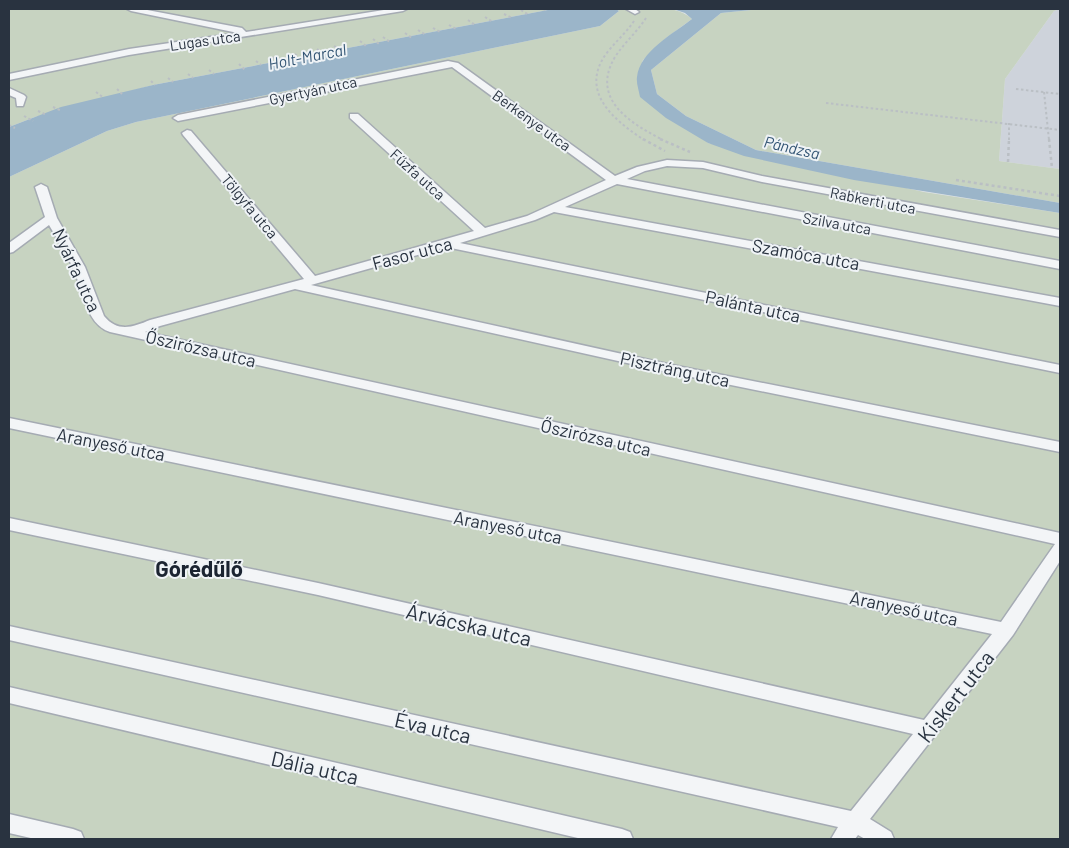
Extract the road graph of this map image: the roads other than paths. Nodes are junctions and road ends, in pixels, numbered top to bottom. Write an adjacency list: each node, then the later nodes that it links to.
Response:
1 (130, 9): 3 (street)
2 (402, 9): 3 (street, Lugas utca)
3 (252, 34): 6 (street, Lugas utca)
4 (448, 64): 11 (street, Gyertyán utca); 14 (street, Berkenye utca)
5 (9, 66): 6 (street)
6 (19, 74): 7 (street, Lugas utca)
7 (9, 77)
8 (9, 91): 9 (street)
9 (20, 104)
10 (354, 116): 18 (street, Fűzfa utca)
11 (178, 118)
12 (187, 133): 23 (street, Tölgyfa utca)
13 (686, 163): 14 (street, Fasor utca); 19 (street, Rabkerti utca)
14 (613, 180): 16 (street, Fasor utca); 22 (street, Szilva utca)
15 (41, 187): 17 (street, Nyárfa utca)
16 (552, 208): 18 (street, Fasor utca); 25 (street, Szamóca utca)
17 (51, 218): 21 (street); 26 (street, Nyárfa utca)
18 (482, 233): 20 (street, Fasor utca)
19 (1060, 233)
20 (445, 244): 23 (street, Fasor utca); 27 (street, Palánta utca)
21 (9, 249)
22 (1060, 265)
23 (311, 279): 24 (street, Fasor utca)
24 (291, 285): 26 (street, Fasor utca); 29 (street, Pisztráng utca)
25 (1060, 302)
26 (133, 332): 31 (street, Őszirózsa utca)
27 (1060, 369)
28 (9, 423): 33 (street, Aranyeső utca)
29 (1060, 447)
30 (9, 524): 36 (street, Árvácska utca)
31 (1060, 539)
32 (1060, 548): 33 (street, Kiskert utca)
33 (1006, 630): 36 (street, Kiskert utca)
34 (9, 633): 37 (street, Éva utca)
35 (9, 696): 40 (street, Dália utca)
36 (929, 729): 37 (street, Kiskert utca)
37 (857, 822): 41 (street, Kiskert utca); 42 (street)
38 (9, 823): 39 (street)
39 (73, 839)
40 (622, 839)
41 (842, 839)
42 (883, 839)

